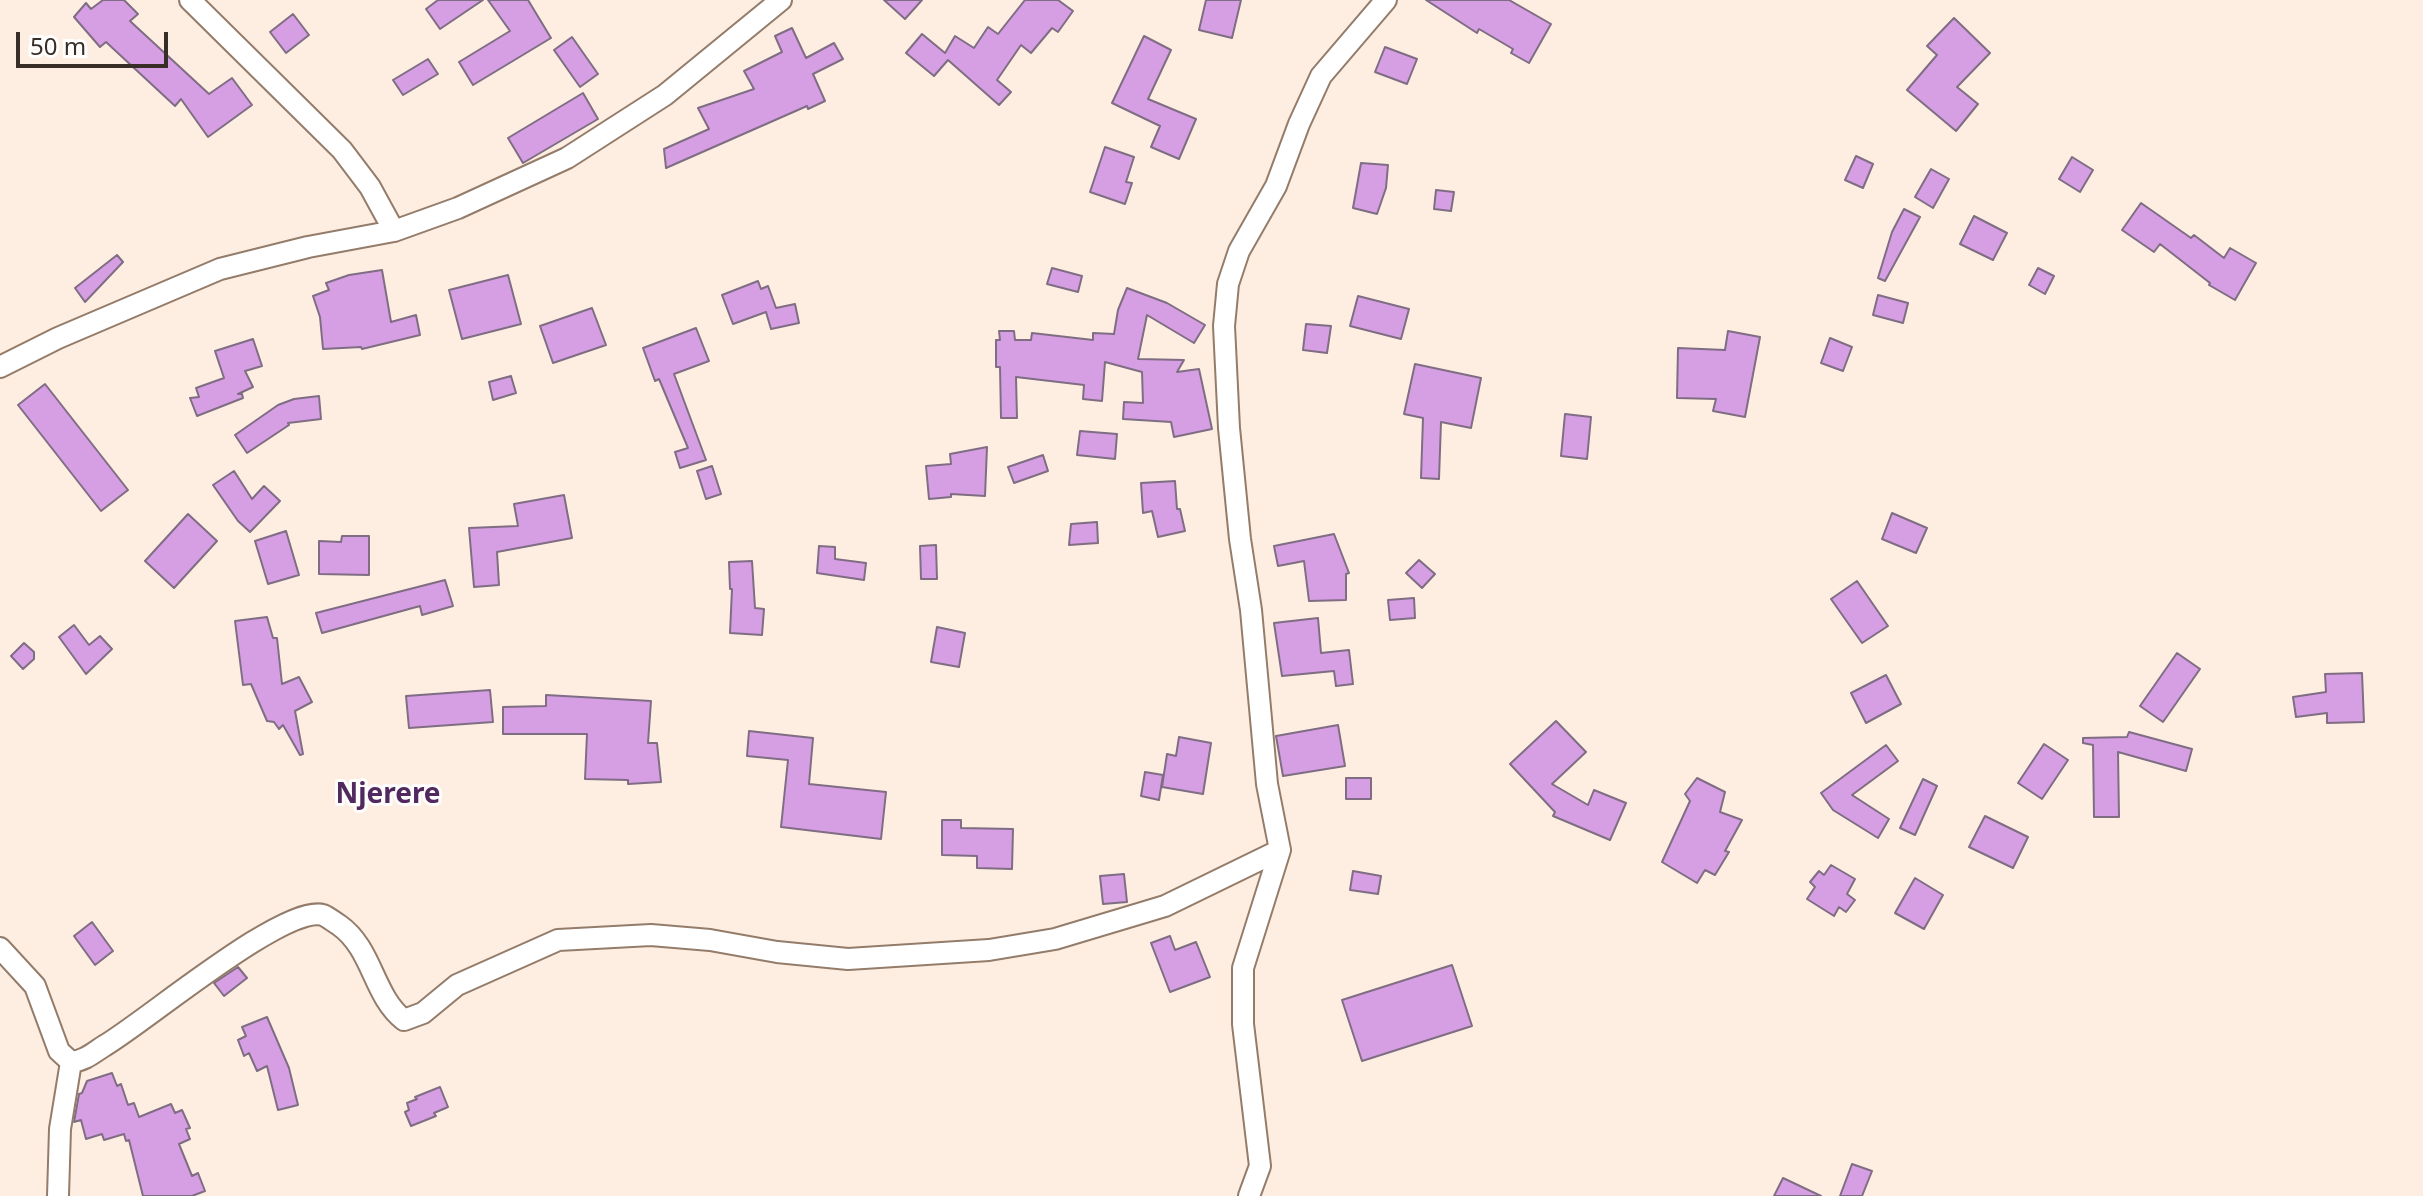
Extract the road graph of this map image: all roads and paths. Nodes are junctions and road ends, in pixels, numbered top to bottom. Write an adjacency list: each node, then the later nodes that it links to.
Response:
1 (190, 0): 4 (street)
2 (781, 0): 4 (street)
3 (1386, 0): 6 (street)
4 (394, 231): 5 (street)
5 (0, 367)
6 (1280, 850): 8 (street); 10 (street)
7 (0, 948): 8 (street)
8 (71, 1062): 9 (street)
9 (58, 1196)
10 (1249, 1196)

